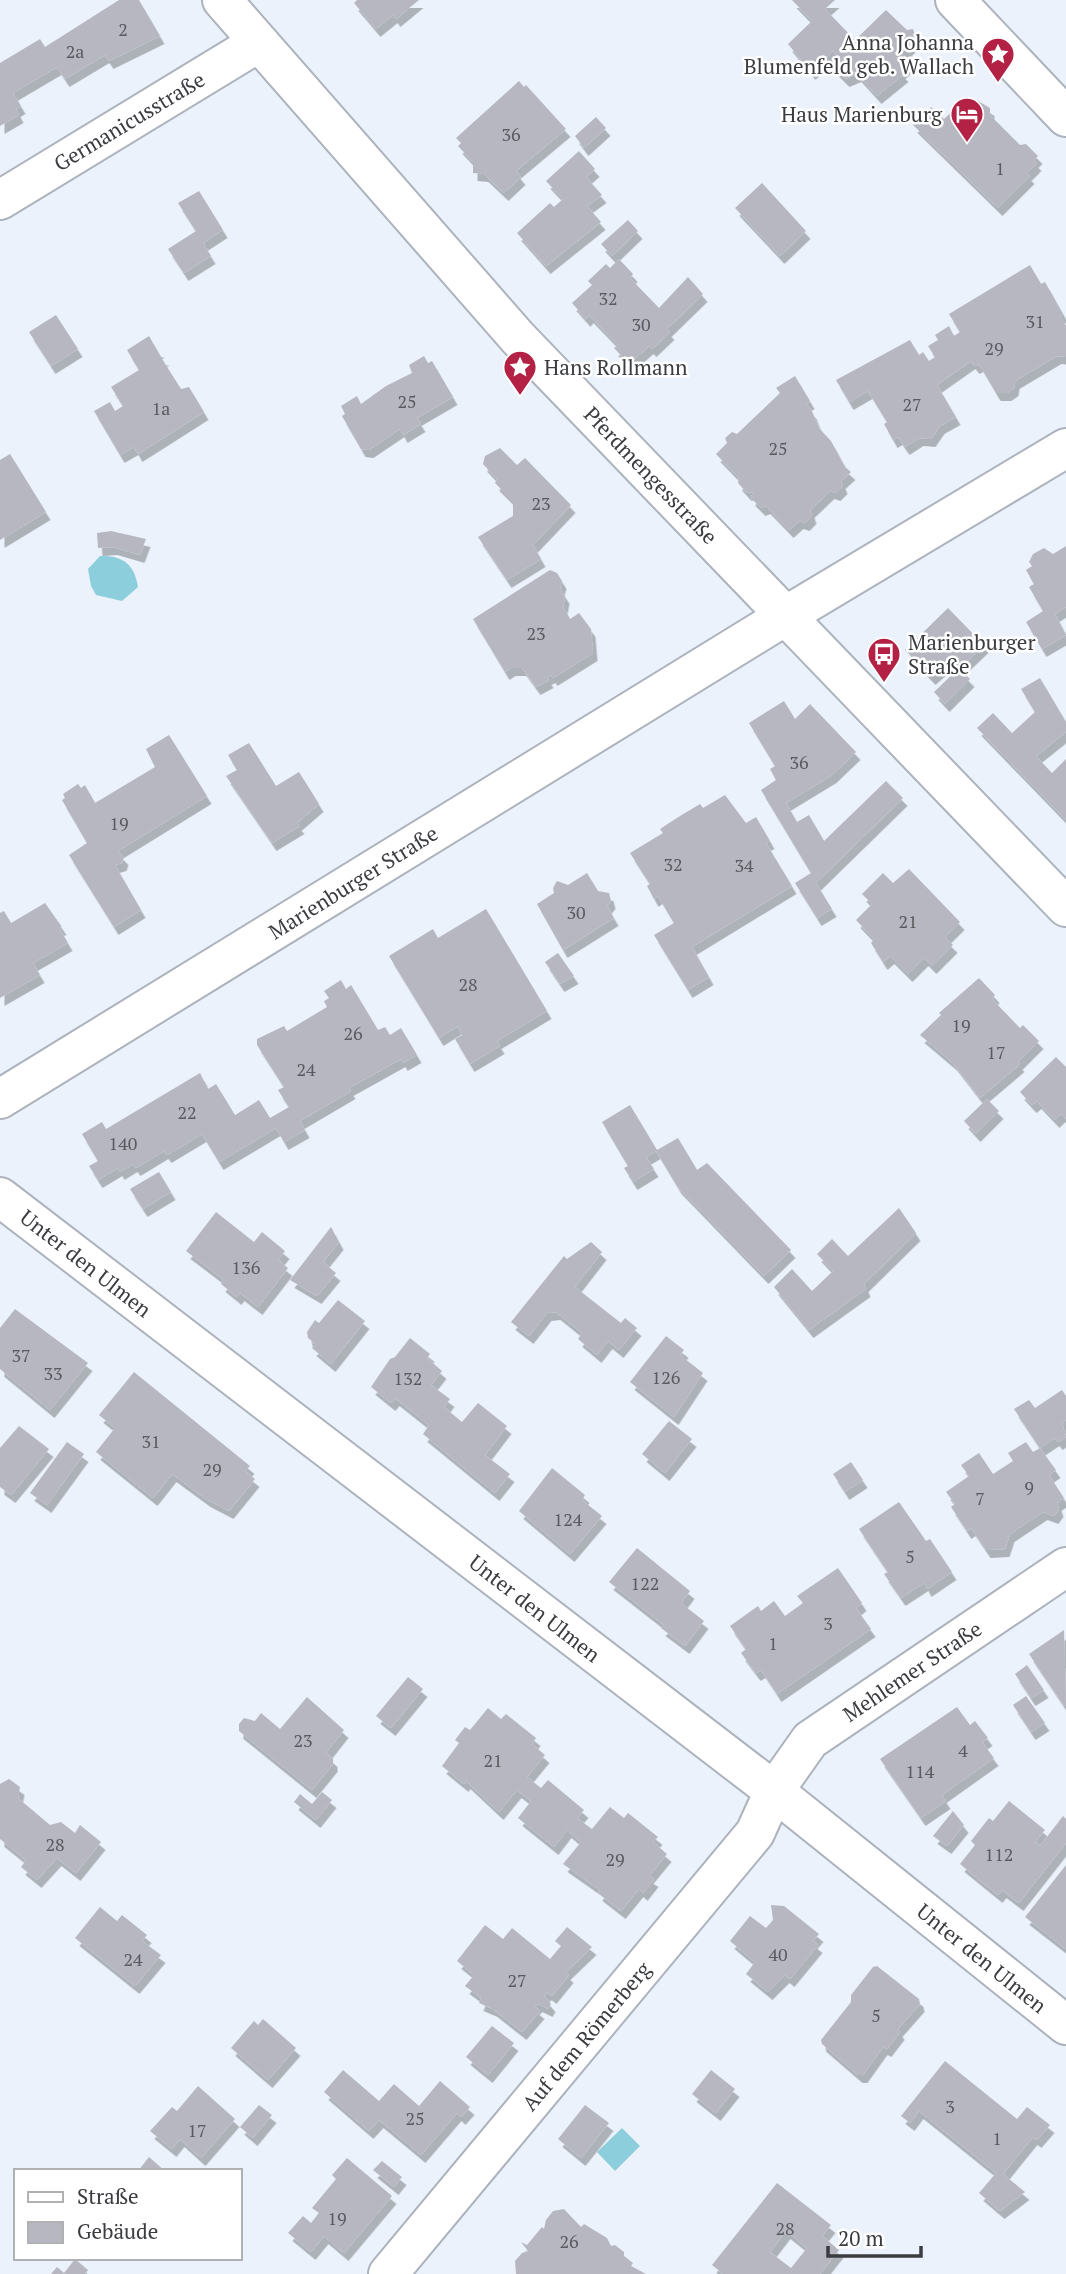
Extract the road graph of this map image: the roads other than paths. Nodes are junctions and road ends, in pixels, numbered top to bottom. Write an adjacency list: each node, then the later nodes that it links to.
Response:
1 (222, 0): 3 (street, Pferdmengesstraße)
2 (955, 0): 4 (street)
3 (258, 43): 5 (street, Germanicusstraße); 7 (street, Pferdmengesstraße)
4 (1066, 117)
5 (0, 200)
6 (1066, 448): 7 (street, Marienburger Straße)
7 (787, 615): 8 (street, Pferdmengesstraße); 9 (street, Marienburger Straße)
8 (1066, 907)
9 (0, 1099)
10 (0, 1197): 12 (street, Unter den Ulmen)
11 (1066, 1567): 12 (street, Mehlemer Straße)
12 (774, 1791): 13 (street, Unter den Ulmen); 14 (street, Auf dem Römerberg)
13 (1066, 2025)
14 (388, 2274)

